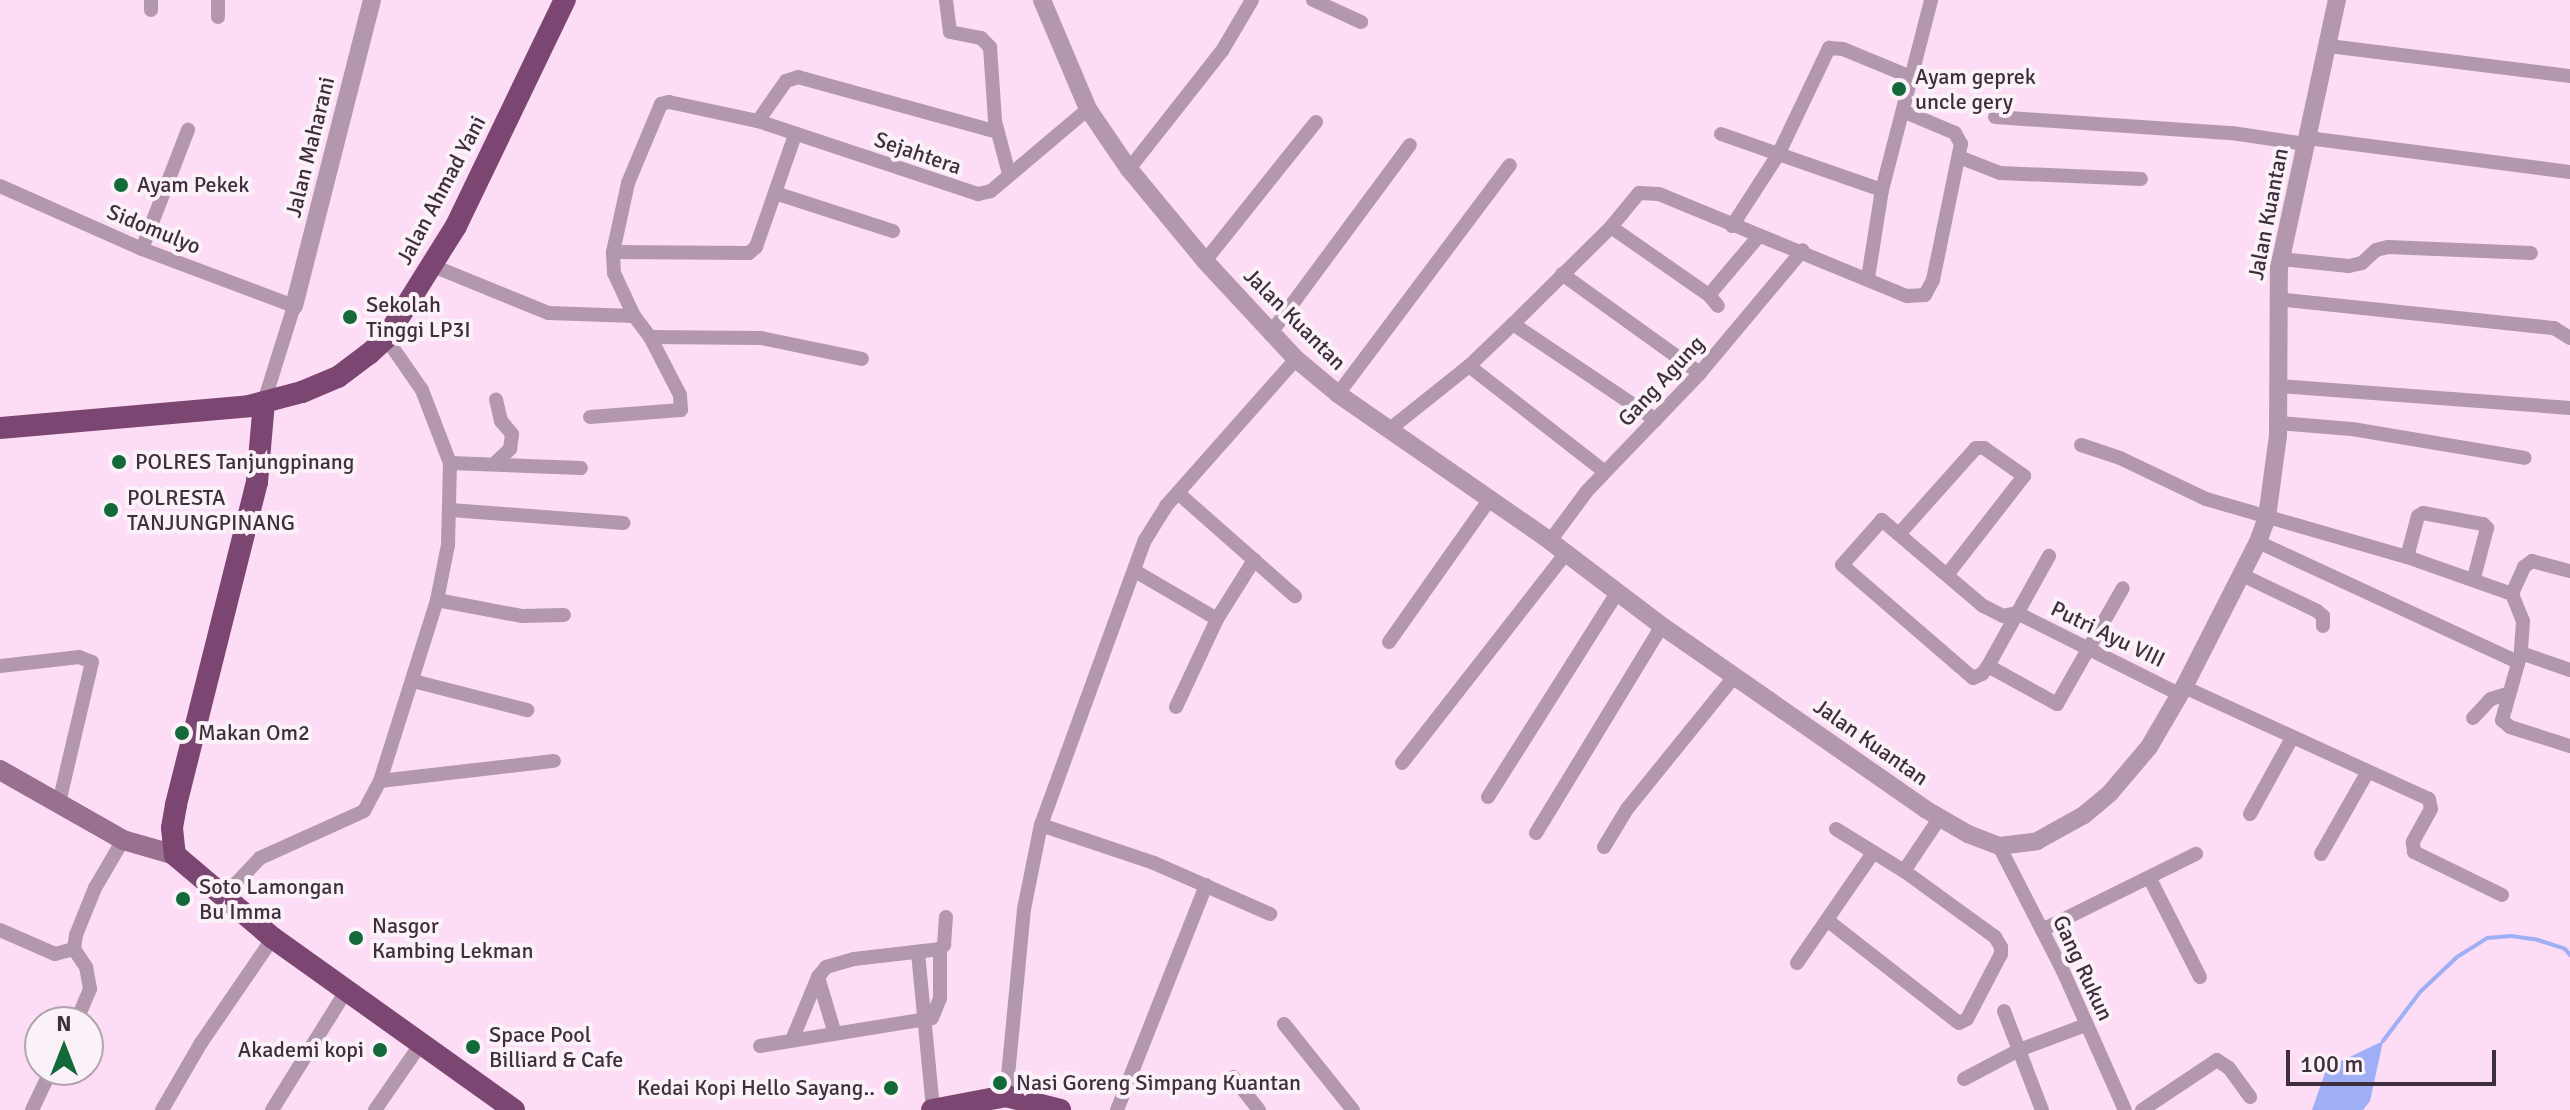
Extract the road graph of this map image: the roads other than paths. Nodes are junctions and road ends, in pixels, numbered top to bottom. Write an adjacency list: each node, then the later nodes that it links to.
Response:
1 (218, 0): 10 (street)
2 (372, 0): 50 (street, Jalan Maharani)
3 (565, 0): 46 (highway, Jalan Ahmad Yani)
4 (946, 0): 21 (street)
5 (1043, 0): 15 (street, Jalan Kuantan)
6 (1252, 0): 29 (street)
7 (1313, 0): 11 (street)
8 (1931, 0): 14 (street)
9 (2337, 0): 12 (street, Jalan Kuantan)
10 (218, 17)
11 (1361, 22)
12 (2329, 46): 13 (street); 24 (street, Jalan Kuantan)
13 (2570, 76)
14 (1911, 77): 16 (street); 26 (street)
15 (1088, 109): 29 (street, Jalan Kuantan); 31 (street, Sejahtera)
16 (1903, 111): 27 (street); 34 (street)
17 (1995, 117): 24 (street)
18 (758, 121): 21 (street); 23 (street, Sejahtera); 42 (street, Sejahtera)
19 (1316, 122): 45 (street)
20 (188, 130): 40 (street)
21 (997, 132): 31 (street)
22 (1721, 134): 26 (street)
23 (795, 135): 31 (street, Sejahtera); 35 (street)
24 (2307, 141): 30 (street); 44 (street, Jalan Kuantan)
25 (1410, 145): 53 (street)
26 (1778, 155): 34 (street); 36 (street)
27 (1959, 157): 32 (street); 48 (street)
28 (1510, 165): 62 (street)
29 (1129, 169): 45 (street, Jalan Kuantan)
30 (2570, 172)
31 (1009, 174)
32 (2141, 179)
33 (0, 186): 40 (street, Sidomulyo)
34 (1882, 190): 48 (street)
35 (775, 193): 38 (street); 42 (street)
36 (1732, 226): 37 (street); 39 (street)
37 (1611, 227): 39 (street); 47 (street)
38 (893, 231)
39 (1758, 237): 41 (street)
40 (142, 249): 50 (street, Sidomulyo)
41 (1803, 250): 48 (street); 60 (street, Gang Agung)
42 (613, 252): 51 (street)
43 (2531, 253): 44 (street)
44 (2281, 259): 49 (street, Jalan Kuantan)
45 (1205, 261): 53 (street, Jalan Kuantan)
46 (433, 266): 51 (street); 55 (highway, Jalan Ahmad Yani)
47 (1562, 274): 52 (street); 60 (street)
48 (1868, 278)
49 (2277, 299): 56 (street); 61 (street, Jalan Kuantan)
50 (294, 306): 64 (street)
51 (634, 316): 54 (street)
52 (1513, 324): 59 (street); 67 (street)
53 (1270, 334): 58 (street, Jalan Kuantan)
54 (650, 337): 57 (street); 66 (street)
55 (386, 338): 64 (highway, Jalan Ahmad Yani); 73 (street)
56 (2570, 338)
57 (862, 359)
58 (1296, 359): 62 (street, Jalan Kuantan); 77 (street)
59 (1469, 366): 70 (street); 76 (street)
60 (1700, 373): 67 (street, Gang Agung)
61 (2278, 386): 65 (street); 68 (street, Jalan Kuantan)
62 (1338, 394): 70 (street, Jalan Kuantan)
63 (496, 400): 74 (street)
64 (264, 402): 69 (highway, Jalan Ahmad Yani); 137 (highway)
65 (2570, 408)
66 (590, 417)
67 (1656, 420): 76 (street, Gang Agung)
68 (2278, 423): 72 (street); 80 (street, Jalan Kuantan)
69 (0, 428)
70 (1390, 429): 78 (street, Jalan Kuantan)
71 (2081, 445): 80 (street)
72 (2525, 458)
73 (450, 463): 74 (street); 79 (street)
74 (495, 463): 75 (street)
75 (581, 468)
76 (1605, 472): 83 (street, Gang Agung)
77 (1178, 493): 88 (street); 89 (street)
78 (1489, 500): 83 (street, Jalan Kuantan); 104 (street)
79 (451, 510): 81 (street); 98 (street)
80 (2267, 517): 84 (street, Jalan Kuantan); 87 (street)
81 (624, 523)
82 (1899, 534): 91 (street, Putri Ayu VIII); 91 (street); 108 (street)
83 (1550, 541): 85 (street, Jalan Kuantan)
84 (2258, 542): 92 (street, Jalan Kuantan); 106 (street)
85 (1566, 553): 95 (street, Jalan Kuantan); 120 (street)
86 (2049, 556): 99 (street)
87 (2407, 557): 93 (street); 93 (street)
88 (1254, 560): 97 (street); 101 (street)
89 (1135, 571): 101 (street); 128 (street)
90 (2570, 571): 96 (street)
91 (1947, 575): 99 (street, Putri Ayu VIII)
92 (2242, 575): 103 (street); 112 (street, Jalan Kuantan)
93 (2474, 578): 96 (street)
94 (2123, 588): 105 (street)
95 (1617, 593): 102 (street, Jalan Kuantan); 124 (street)
96 (2512, 594): 106 (street)
97 (1295, 596)
98 (437, 600): 100 (street); 111 (street)
99 (2017, 613): 105 (street, Putri Ayu VIII); 108 (street)
100 (564, 615)
101 (1217, 619): 114 (street)
102 (1662, 626): 110 (street, Jalan Kuantan); 130 (street)
103 (2323, 626)
104 (1389, 642)
105 (2089, 648): 108 (street); 112 (street, Putri Ayu VIII)
106 (2518, 657): 109 (street); 113 (street)
107 (0, 666): 125 (street)
108 (1988, 666)
109 (2570, 670)
110 (1734, 677): 127 (street, Jalan Kuantan); 133 (street)
111 (413, 681): 115 (street); 123 (street)
112 (2182, 690): 117 (street, Putri Ayu VIII); 132 (street, Jalan Kuantan)
113 (2506, 694): 116 (street); 118 (street)
114 (1176, 707)
115 (527, 710)
116 (2473, 718)
117 (2292, 738): 122 (street, Putri Ayu VIII); 126 (street)
118 (2570, 746)
119 (554, 761): 123 (street)
120 (1402, 763)
121 (0, 770): 125 (main road)
122 (2367, 773): 136 (street); 141 (street, Putri Ayu VIII)
123 (380, 781): 142 (street)
124 (1488, 797)
125 (59, 803): 131 (main road)
126 (2250, 814)
127 (1939, 819): 132 (street, Jalan Kuantan); 138 (street)
128 (1041, 825): 140 (street); 169 (street)
129 (1836, 829): 134 (street)
130 (1536, 833)
131 (123, 840): 137 (main road); 149 (street)
132 (1999, 846): 147 (street, Gang Rukun)
133 (1604, 847)
134 (1873, 853): 138 (street); 145 (street)
135 (2196, 854): 139 (street)
136 (2321, 854)
137 (175, 855): 142 (highway)
138 (1904, 871): 145 (street)
139 (2150, 879): 147 (street); 154 (street)
140 (1206, 885): 143 (street); 180 (street)
141 (2502, 895)
142 (223, 897): 148 (highway)
143 (1270, 914)
144 (946, 917): 150 (street)
145 (1827, 920): 152 (street)
146 (0, 930): 149 (street)
147 (2042, 930): 160 (street, Gang Rukun)
148 (273, 938): 155 (highway); 174 (street)
149 (74, 949): 156 (street)
150 (940, 949): 151 (street); 158 (street)
151 (918, 953): 153 (street); 158 (street)
152 (1797, 963)
153 (818, 977): 161 (street); 162 (street)
154 (2200, 977)
155 (346, 991): 163 (highway); 175 (street)
156 (83, 1006)
157 (2004, 1011): 165 (street)
158 (925, 1021): 161 (street); 178 (street)
159 (1284, 1024): 182 (street)
160 (2086, 1025): 165 (street); 184 (street, Gang Rukun)
161 (835, 1034): 162 (street)
162 (792, 1040): 164 (street)
163 (420, 1045): 171 (highway); 176 (street)
164 (760, 1046)
165 (2019, 1050): 167 (street); 183 (street)
166 (1233, 1077): 181 (street)
167 (1964, 1079)
168 (43, 1086): 173 (street)
169 (1006, 1096): 172 (highway); 178 (highway)
170 (2250, 1097): 185 (street)
171 (486, 1103): 177 (highway)
172 (1033, 1106): 179 (highway)
173 (32, 1110)
174 (162, 1110)
175 (272, 1110)
176 (375, 1110)
177 (514, 1110)
178 (933, 1110)
179 (1060, 1110)
180 (1117, 1110)
181 (1259, 1110)
182 (1353, 1110)
183 (2042, 1110)
184 (2125, 1110)
185 (2142, 1110)

